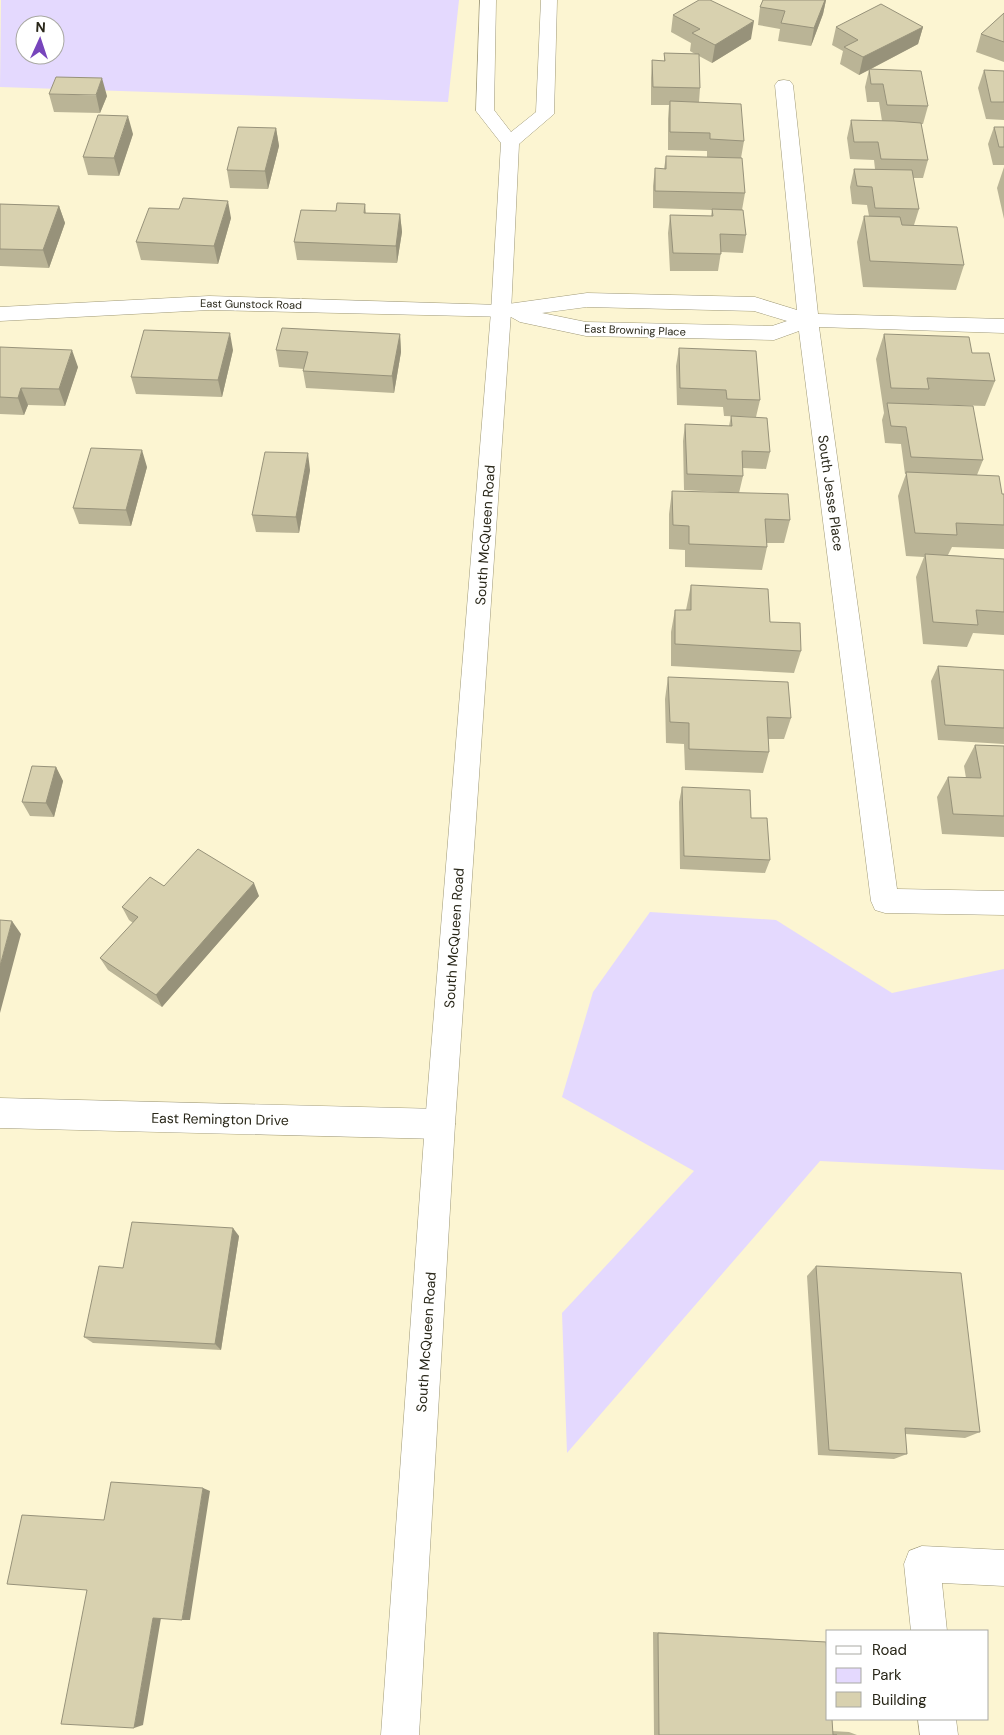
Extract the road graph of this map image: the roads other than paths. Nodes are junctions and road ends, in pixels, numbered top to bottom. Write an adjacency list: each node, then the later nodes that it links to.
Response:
1 (488, 0): 4 (street)
2 (550, 0): 4 (street)
3 (784, 85): 7 (street, South Jesse Place)
4 (510, 142): 5 (street, South McQueen Road)
5 (502, 312): 6 (street, East Gunstock Road); 7 (street, East Browning Place); 7 (street, East Browning Place); 11 (street, South McQueen Road)
6 (0, 314)
7 (808, 320): 8 (street, East Browning Place); 9 (street, South Jesse Place)
8 (1004, 326)
9 (1004, 903)
10 (0, 1113): 11 (street, East Remington Drive)
11 (440, 1124): 15 (street, South McQueen Road)
12 (1004, 1568): 13 (street)
13 (929, 1630)
14 (937, 1720): 16 (street)
15 (400, 1735)
16 (939, 1735)

